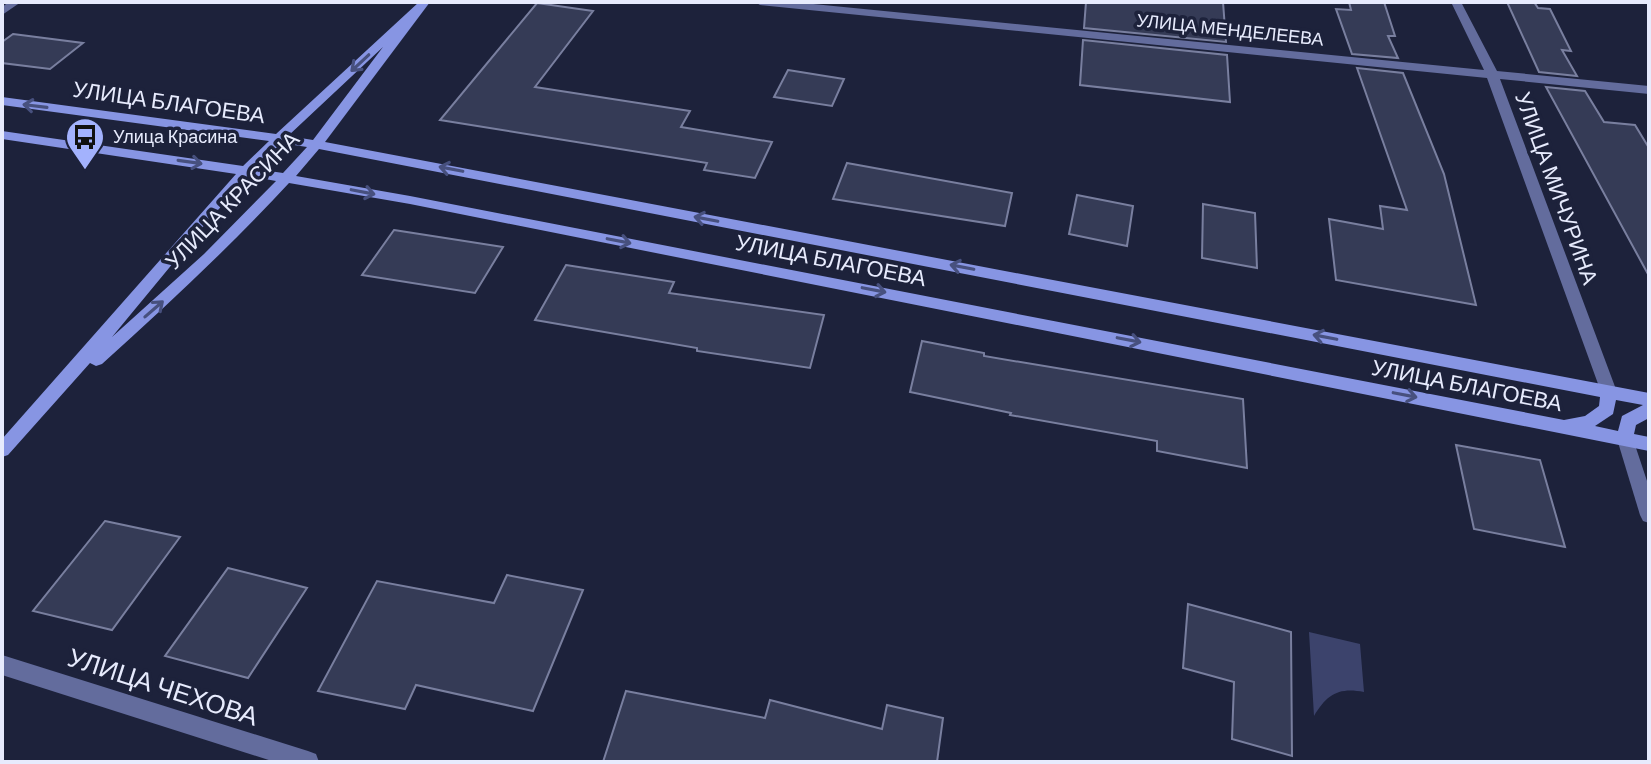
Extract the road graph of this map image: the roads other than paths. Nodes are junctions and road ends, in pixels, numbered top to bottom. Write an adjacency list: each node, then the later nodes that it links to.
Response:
1 (16, 2): 5 (street)
2 (760, 2): 6 (street, УЛИЦА МЕНДЕЛЕЕВА)
3 (1456, 2): 6 (street, УЛИЦА МИЧУРИНА)
4 (421, 6): 10 (main road, УЛИЦА КРАСИНА, one-way to 10); 11 (main road, УЛИЦА КРАСИНА)
5 (2, 12)
6 (1492, 74): 7 (street, УЛИЦА МЕНДЕЛЕЕВА); 14 (street, УЛИЦА МИЧУРИНА)
7 (1649, 90)
8 (2, 101): 10 (main road, УЛИЦА БЛАГОЕВА, one-way to 8)
9 (2, 135): 12 (main road, УЛИЦА БЛАГОЕВА, one-way to 12)
10 (279, 139): 11 (main road, УЛИЦА БЛАГОЕВА); 12 (main road, УЛИЦА КРАСИНА)
11 (316, 145): 13 (main road, УЛИЦА КРАСИНА); 14 (main road, УЛИЦА БЛАГОЕВА, one-way to 11)
12 (247, 171): 13 (main road, УЛИЦА БЛАГОЕВА); 15 (main road, УЛИЦА КРАСИНА)
13 (287, 178): 15 (main road, УЛИЦА КРАСИНА, one-way to 13); 18 (main road, УЛИЦА БЛАГОЕВА, one-way to 18)
14 (1609, 392): 16 (main road, УЛИЦА БЛАГОЕВА); 18 (main road)
15 (53, 398): 21 (main road, УЛИЦА КРАСИНА)
16 (1649, 400)
17 (1649, 410): 19 (main road)
18 (1549, 424): 19 (main road, УЛИЦА БЛАГОЕВА)
19 (1625, 439): 20 (main road, УЛИЦА БЛАГОЕВА); 22 (street)
20 (1649, 444)
21 (2, 450)
22 (1649, 515)
23 (2, 665): 24 (street, УЛИЦА ЧЕХОВА)
24 (308, 762)

